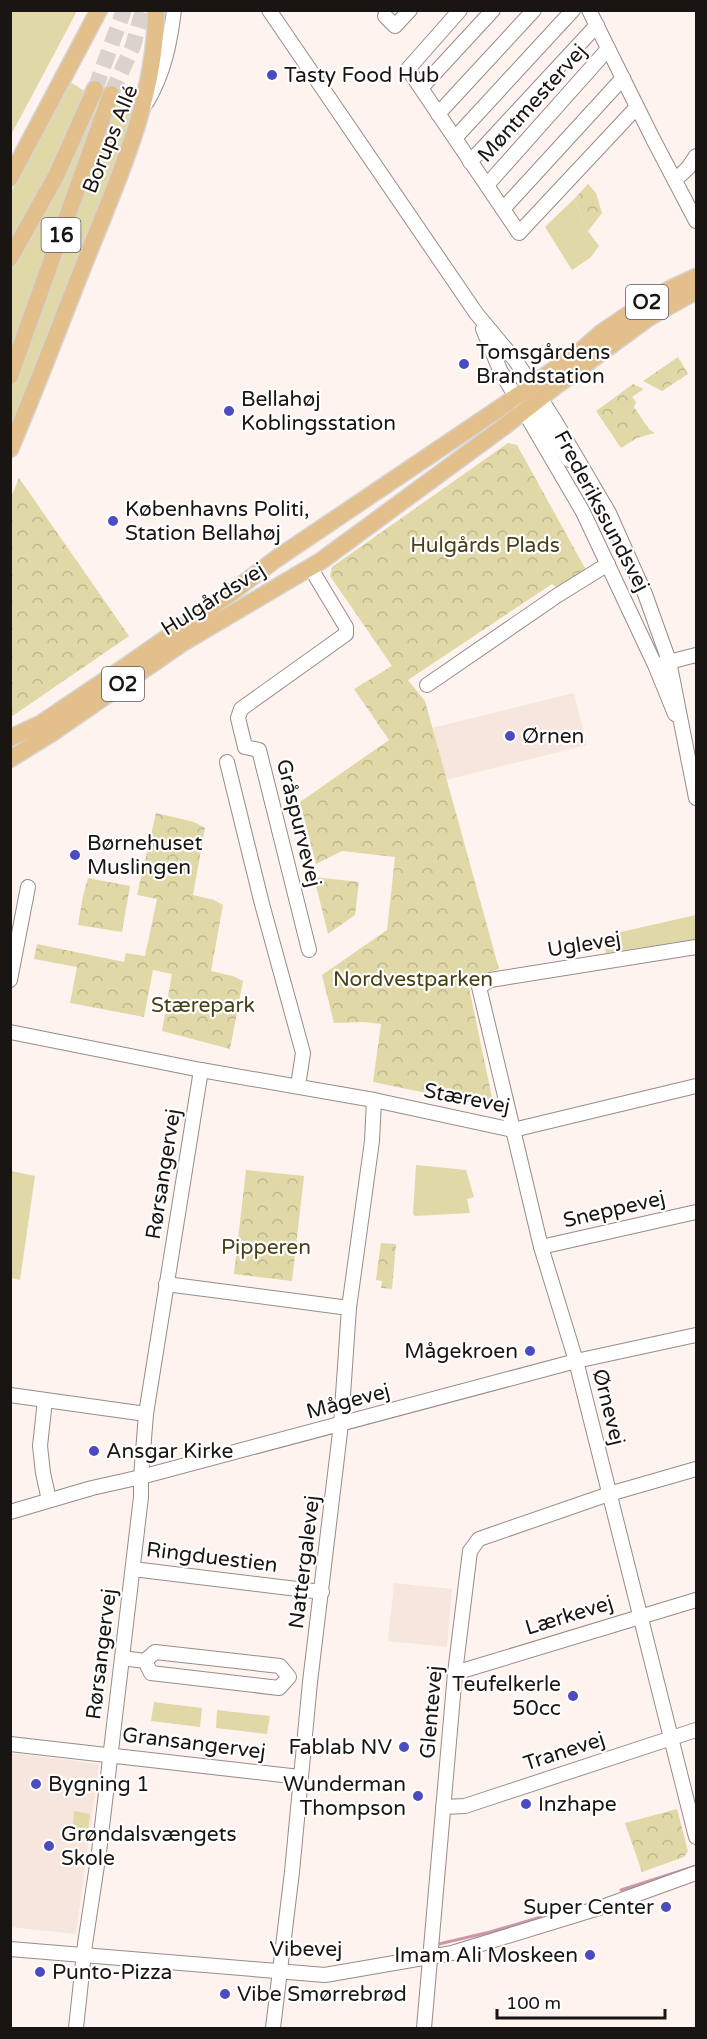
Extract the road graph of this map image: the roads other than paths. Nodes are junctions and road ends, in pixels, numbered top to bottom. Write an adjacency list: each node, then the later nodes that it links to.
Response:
1 (99, 10): 26 (main road)
2 (156, 10): 21 (main road)
3 (174, 10): 21 (street, Borups Allé)
4 (261, 10): 14 (street, Frederikssundsvej)
5 (271, 10): 14 (street)
6 (410, 10): 12 (street)
7 (460, 10): 17 (street, Møntmestervej)
8 (493, 10): 17 (street)
9 (534, 10): 22 (street)
10 (573, 10): 23 (street, Møntmestervej)
11 (589, 10): 13 (street, Møntmestervej)
12 (385, 16)
13 (597, 25): 15 (street, Møntmestervej); 25 (street, Møntmestervej)
14 (280, 26): 34 (street, Frederikssundsvej)
15 (608, 49): 16 (street, Møntmestervej); 28 (street, Møntmestervej)
16 (623, 78): 20 (street, Møntmestervej); 29 (street)
17 (421, 88): 22 (street, Møntmestervej)
18 (95, 89): 31 (main road, 16)
19 (111, 94): 35 (main road, 16)
20 (637, 107): 27 (street, Møntmestervej); 29 (street, Møntmestervej)
21 (143, 109): 37 (main road, Borups Allé)
22 (438, 114): 23 (street, Møntmestervej)
23 (454, 138): 25 (street, Møntmestervej)
24 (696, 156): 27 (street)
25 (470, 162): 28 (street, Møntmestervej)
26 (10, 178)
27 (676, 179): 30 (street, Møntmestervej)
28 (487, 185): 29 (street, Møntmestervej)
29 (503, 209)
30 (696, 221)
31 (10, 258)
32 (696, 277): 36 (main road, O2)
33 (696, 291): 36 (main road, O2)
34 (477, 313): 36 (street, Frederikssundsvej); 36 (street, Frederikssundsvej)
35 (10, 376)
36 (529, 399): 38 (street, Frederikssundsvej); 39 (main road, Hulgårdsvej / O2); 41 (street, Frederikssundsvej); 45 (main road, Hulgårdsvej / O2)
37 (10, 449)
38 (608, 564): 42 (street, Frederikssundsvej); 43 (street)
39 (310, 567): 46 (main road, Hulgårdsvej / O2); 51 (street, Gråspurvevej)
40 (696, 655): 41 (street)
41 (669, 661): 42 (street); 44 (street, Frederikssundsvej)
42 (655, 665): 44 (street, Frederikssundsvej)
43 (428, 685)
44 (682, 732): 48 (street, Frederikssundsvej)
45 (14, 738)
46 (10, 759)
47 (227, 762): 56 (street)
48 (696, 798)
49 (28, 887): 52 (street)
50 (696, 947): 53 (street, Uglevej)
51 (309, 950)
52 (10, 980)
53 (479, 987): 59 (street, Ørnevej)
54 (10, 1032): 55 (street, Stærevej)
55 (201, 1070): 56 (street, Stærevej); 62 (street, Rørsangervej)
56 (298, 1086): 58 (street, Stærevej)
57 (696, 1086): 59 (street, Stærevej)
58 (374, 1100): 59 (street, Stærevej); 63 (street, Nattergalevej)
59 (513, 1130): 61 (street, Ørnevej)
60 (696, 1212): 61 (street, Sneppevej)
61 (542, 1247): 65 (street, Ørnevej)
62 (166, 1284): 63 (street); 68 (street, Rørsangervej)
63 (349, 1308): 69 (street, Nattergalevej)
64 (696, 1335): 65 (street, Mågevej)
65 (576, 1361): 69 (street, Mågevej); 72 (street, Ørnevej)
66 (10, 1395): 67 (street)
67 (45, 1400): 68 (street); 73 (street)
68 (146, 1414): 71 (street, Rørsangervej)
69 (341, 1424): 71 (street, Mågevej); 76 (street, Nattergalevej)
70 (696, 1468): 72 (street, Glentevej)
71 (141, 1478): 73 (street, Mågevej); 75 (street, Rørsangervej)
72 (609, 1494): 78 (street, Ørnevej); 81 (street, Glentevej)
73 (48, 1500): 74 (street, Mågevej)
74 (10, 1512)
75 (133, 1569): 76 (street, Ringduestien); 79 (street, Rørsangervej)
76 (322, 1592): 86 (street, Nattergalevej)
77 (696, 1600): 78 (street, Lærkevej)
78 (640, 1616): 81 (street, Lærkevej); 83 (street, Ørnevej)
79 (122, 1658): 80 (street); 85 (street, Rørsangervej)
80 (146, 1661): 80 (street)
81 (455, 1673): 87 (street, Glentevej)
82 (696, 1730): 83 (street, Tranevej)
83 (670, 1738): 87 (street, Tranevej); 88 (street, Ørnevej)
84 (10, 1744): 85 (street, Gransangervej)
85 (110, 1755): 86 (street, Gransangervej); 91 (street, Rørsangervej)
86 (300, 1777): 93 (street, Nattergalevej)
87 (443, 1807): 92 (street, Glentevej)
88 (696, 1837)
89 (696, 1873): 92 (street, Vibevej)
90 (10, 1950): 91 (street, Vibevej)
91 (85, 1955): 93 (street, Vibevej); 94 (street, Rørsangervej)
92 (430, 1957): 93 (street, Vibevej); 96 (street, Glentevej)
93 (279, 1972): 95 (street, Nattergalevej)
94 (76, 2028)
95 (273, 2028)
96 (424, 2028)

